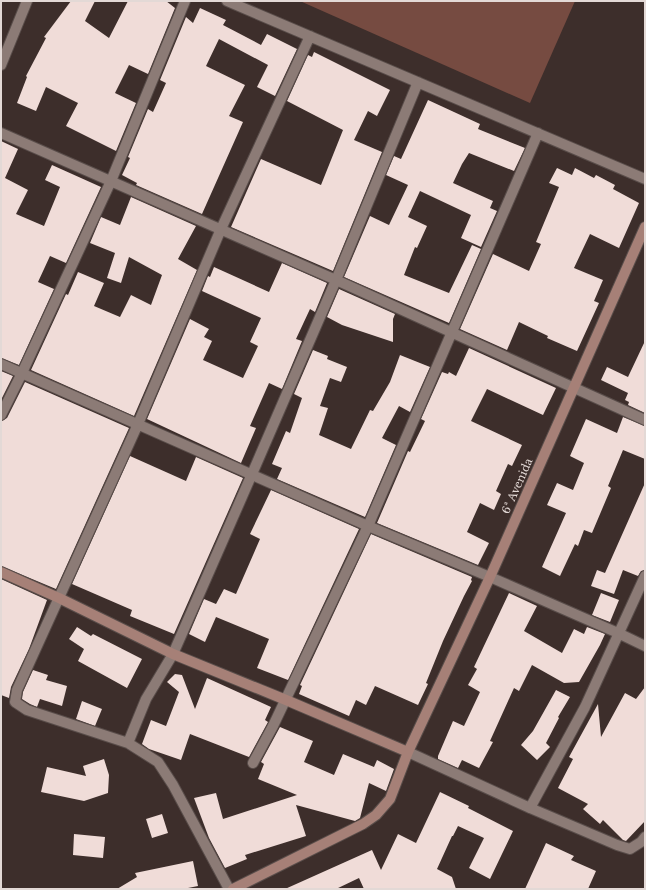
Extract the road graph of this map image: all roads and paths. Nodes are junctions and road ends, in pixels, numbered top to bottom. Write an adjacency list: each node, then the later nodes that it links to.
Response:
1 (27, 1): 5 (street)
2 (185, 1): 10 (street)
3 (227, 1): 4 (street)
4 (310, 36): 6 (street); 12 (street)
5 (1, 65)
6 (418, 82): 8 (street); 13 (street)
7 (1, 133): 10 (street)
8 (538, 133): 9 (street); 14 (street)
9 (645, 179)
10 (111, 181): 12 (street); 16 (street)
11 (645, 227): 17 (street, 6ª Avenida)
12 (221, 229): 13 (street); 20 (street)
13 (336, 280): 14 (street); 21 (street)
14 (452, 333): 17 (street); 22 (street)
15 (1, 364): 16 (street)
16 (22, 373): 18 (street); 20 (street)
17 (574, 389): 19 (street); 25 (street, 6ª Avenida)
18 (1, 415)
19 (645, 420)
20 (138, 424): 21 (street); 26 (street)
21 (252, 474): 22 (street); 29 (street)
22 (368, 526): 25 (street); 30 (street)
23 (1, 572): 26 (street)
24 (645, 576): 27 (street)
25 (490, 577): 27 (street); 32 (street, 6ª Avenida)
26 (59, 598): 29 (street); 31 (street)
27 (618, 633): 28 (street); 34 (street)
28 (645, 646)
29 (173, 654): 30 (street); 31 (street)
30 (286, 700): 32 (street); 33 (street)
31 (128, 743): 36 (street)
32 (408, 752): 34 (street); 37 (street, 6ª Avenida)
33 (253, 763)
34 (530, 808): 35 (street)
35 (645, 837)
36 (229, 889)
37 (233, 889)

